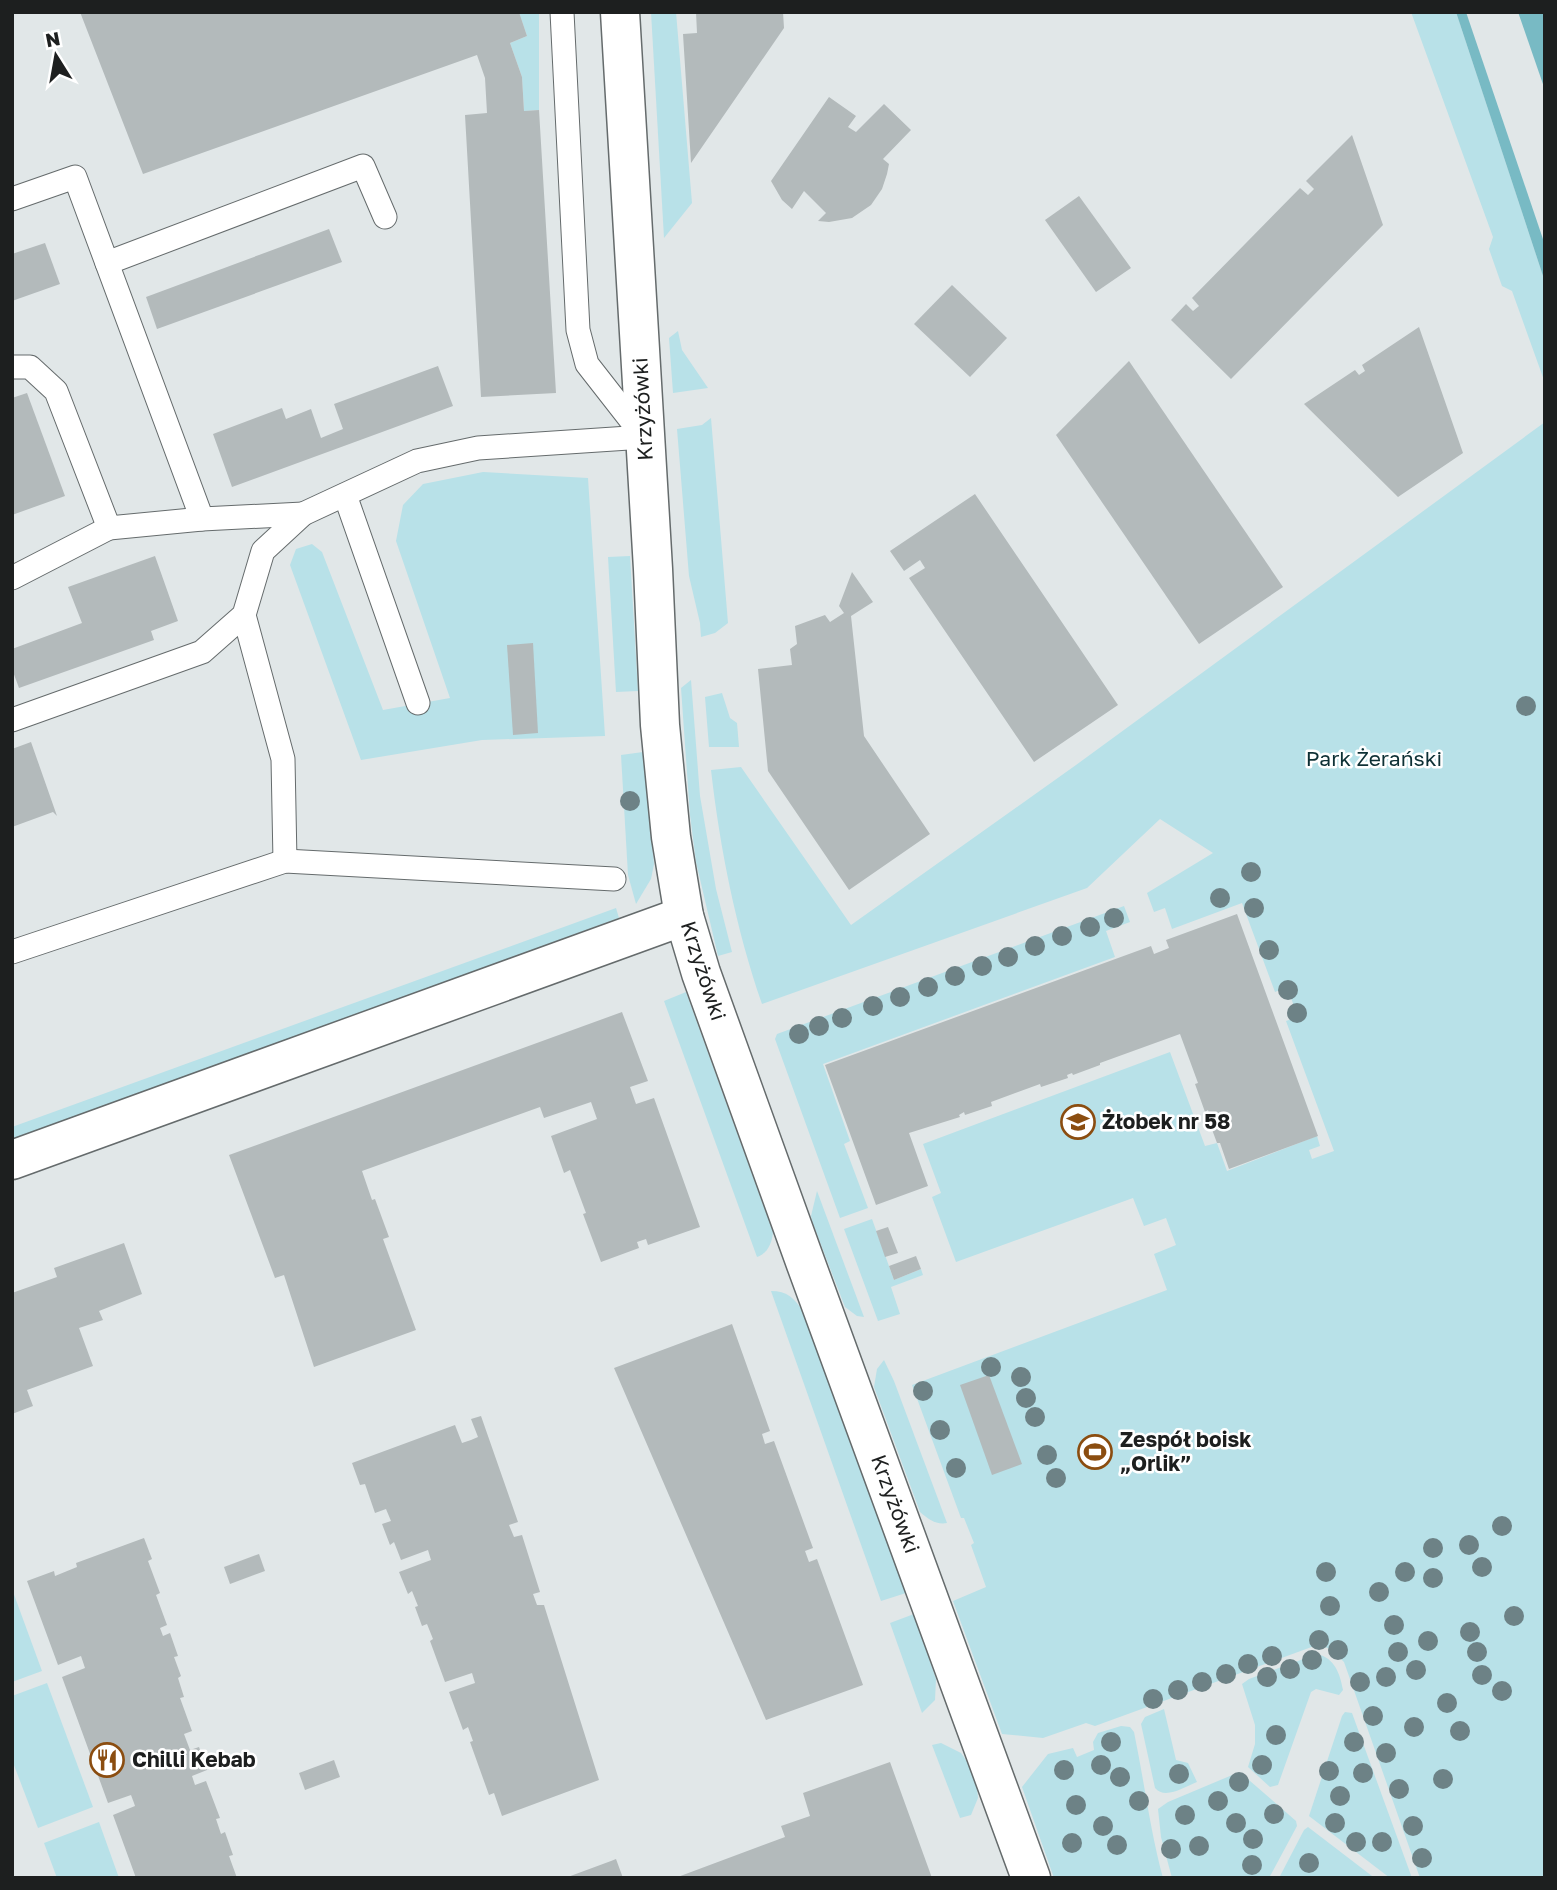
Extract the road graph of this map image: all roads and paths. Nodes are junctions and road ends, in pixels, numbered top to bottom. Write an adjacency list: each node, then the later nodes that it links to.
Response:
1 (562, 12): 7 (lane)
2 (620, 12): 7 (street, Krzyżówki)
3 (12, 199): 5 (lane)
4 (384, 217): 5 (lane)
5 (107, 262): 10 (lane)
6 (12, 366): 11 (lane)
7 (644, 437): 8 (lane); 18 (street, Krzyżówki)
8 (345, 495): 9 (lane); 14 (lane)
9 (303, 514): 10 (lane); 13 (lane)
10 (202, 519): 11 (lane)
11 (109, 528): 12 (lane)
12 (12, 578)
13 (244, 615): 15 (lane); 16 (lane)
14 (418, 703)
15 (12, 720)
16 (285, 861): 17 (lane); 19 (lane)
17 (614, 879)
18 (684, 916): 20 (street); 21 (street, Krzyżówki)
19 (12, 952)
20 (12, 1160)
21 (1031, 1878)

